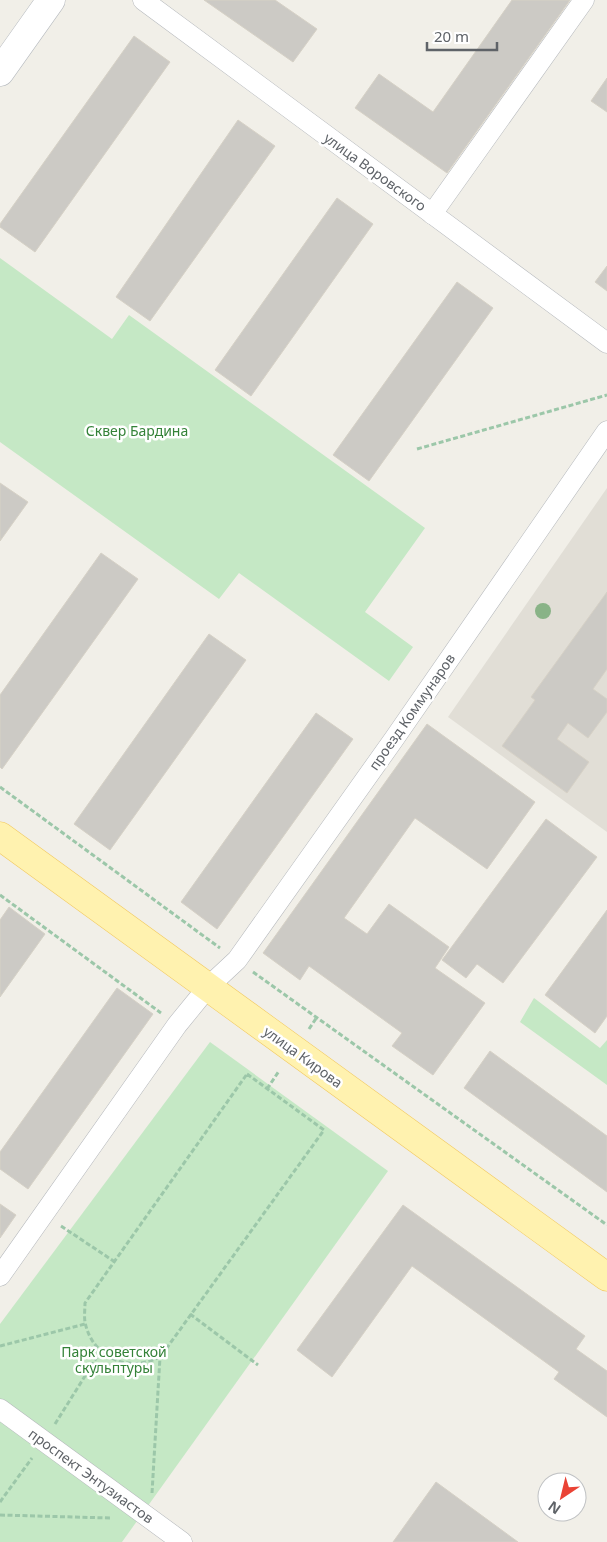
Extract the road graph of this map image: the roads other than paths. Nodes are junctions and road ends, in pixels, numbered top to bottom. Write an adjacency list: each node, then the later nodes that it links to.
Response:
1 (50, 0): 4 (main road)
2 (143, 0): 5 (street, улица Воровского)
3 (584, 0): 5 (street)
4 (0, 72)
5 (432, 214): 6 (street, улица Воровского)
6 (607, 343)
7 (607, 431): 9 (street, проезд Коммунаров)
8 (0, 836): 9 (main road, улица Кирова)
9 (208, 987): 10 (street, проезд Коммунаров); 11 (main road, улица Кирова)
10 (0, 1276)
11 (607, 1277)
12 (0, 1409): 13 (street, проспект Энтузиастов)
13 (182, 1542)

